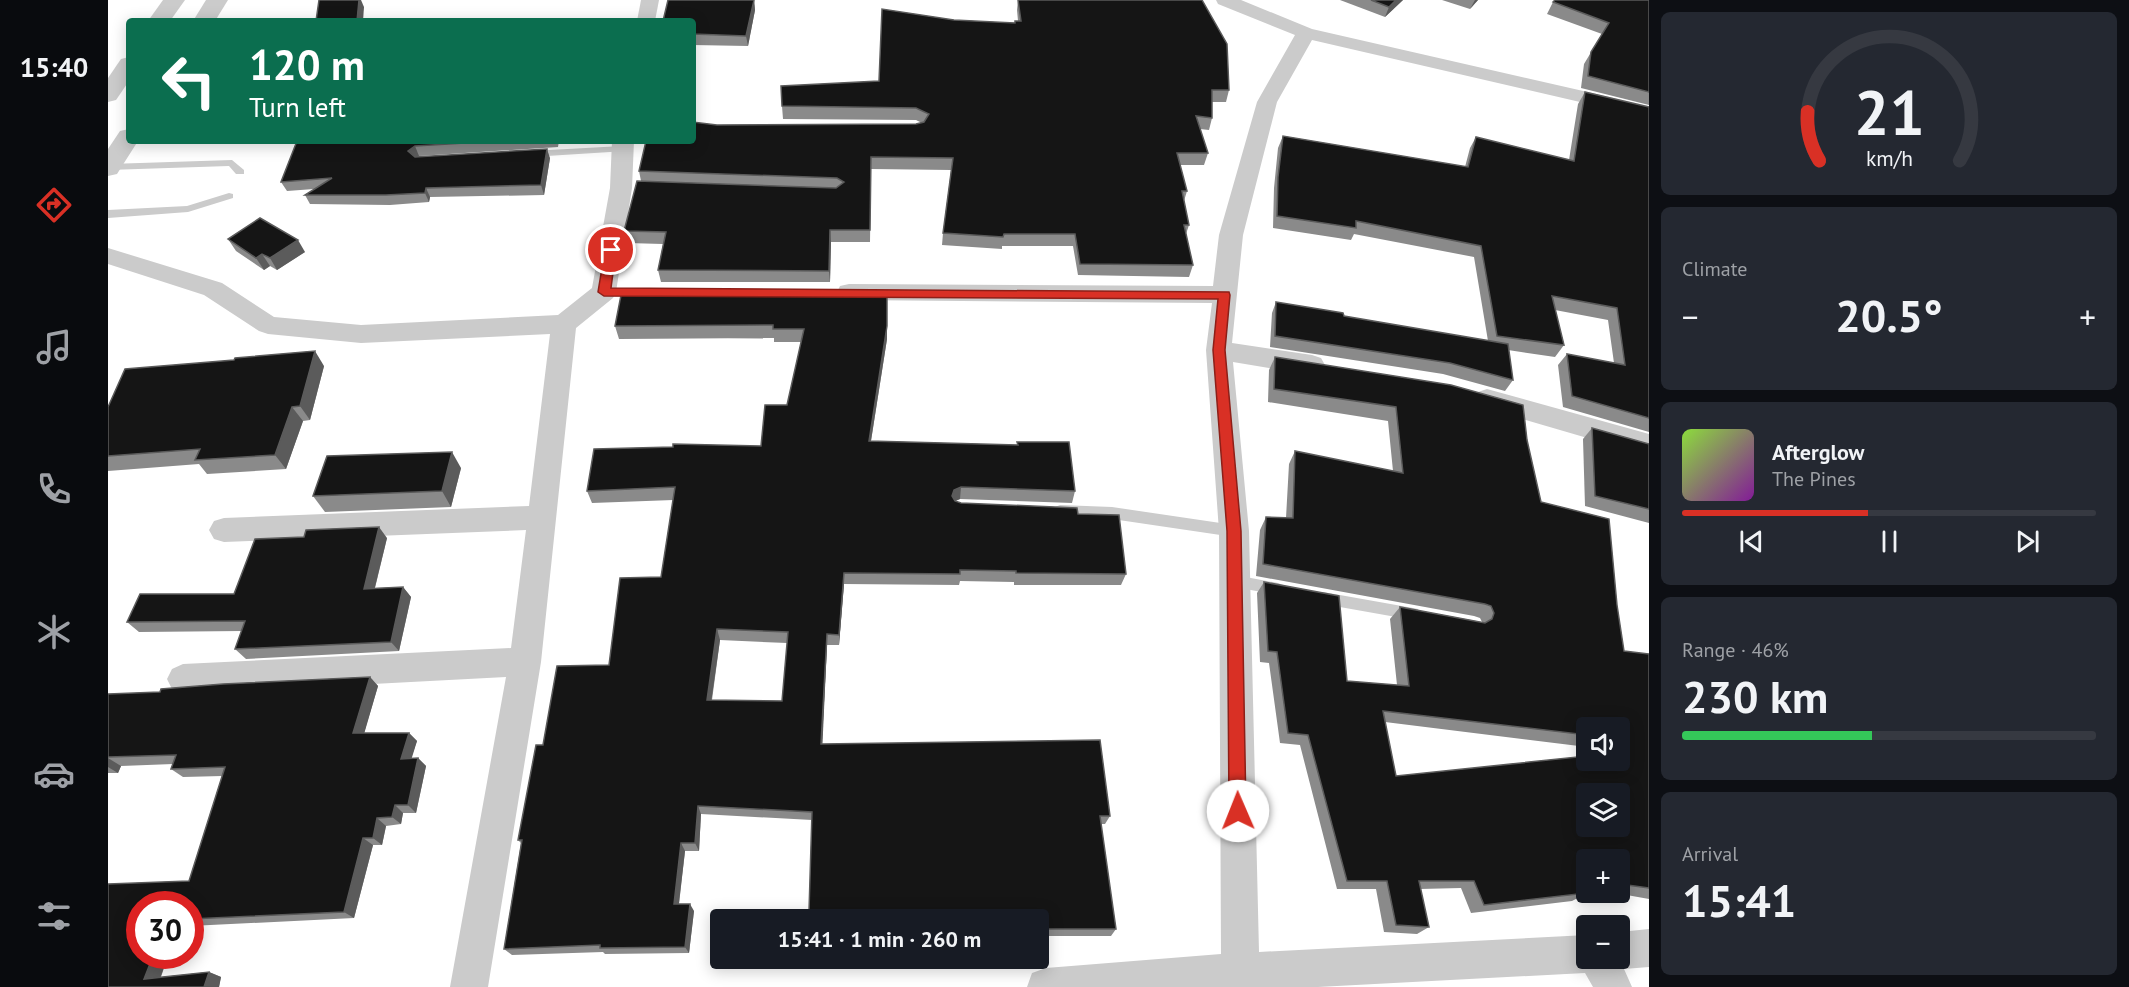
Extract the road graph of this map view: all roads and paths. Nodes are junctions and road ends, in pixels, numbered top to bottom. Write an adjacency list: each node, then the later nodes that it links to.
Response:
1 (174, 0): 5 (street)
2 (218, 0): 6 (street)
3 (650, 0): 7 (street)
4 (1225, 0): 8 (street)
5 (161, 18)
6 (206, 18)
7 (647, 18)
8 (1305, 33): 11 (street); 21 (street)
9 (126, 68): 10 (street)
10 (108, 94)
11 (1649, 112)
12 (126, 140): 15 (street)
13 (622, 145): 14 (lane); 22 (street)
14 (514, 156)
15 (108, 167): 16 (lane)
16 (240, 172)
17 (229, 196): 18 (lane)
18 (108, 214)
19 (108, 256): 22 (street)
20 (830, 292): 21 (street)
21 (1224, 295): 23 (street)
22 (564, 324): 28 (street)
23 (1219, 350): 24 (street); 30 (street)
24 (1337, 369)
25 (1466, 393): 26 (street)
26 (1649, 445)
27 (1042, 510): 30 (lane)
28 (542, 517): 29 (street); 33 (street)
29 (224, 530)
30 (1234, 531): 31 (street)
31 (1234, 581): 32 (lane); 39 (street)
32 (1429, 617)
33 (525, 662): 34 (street); 41 (street)
34 (183, 679)
35 (1649, 948): 36 (street)
36 (1630, 950)
37 (1576, 955): 40 (street)
38 (1604, 969): 43 (street)
39 (1240, 972): 40 (street); 42 (street)
40 (1381, 976)
41 (469, 987)
42 (1046, 987)
43 (1613, 987)

